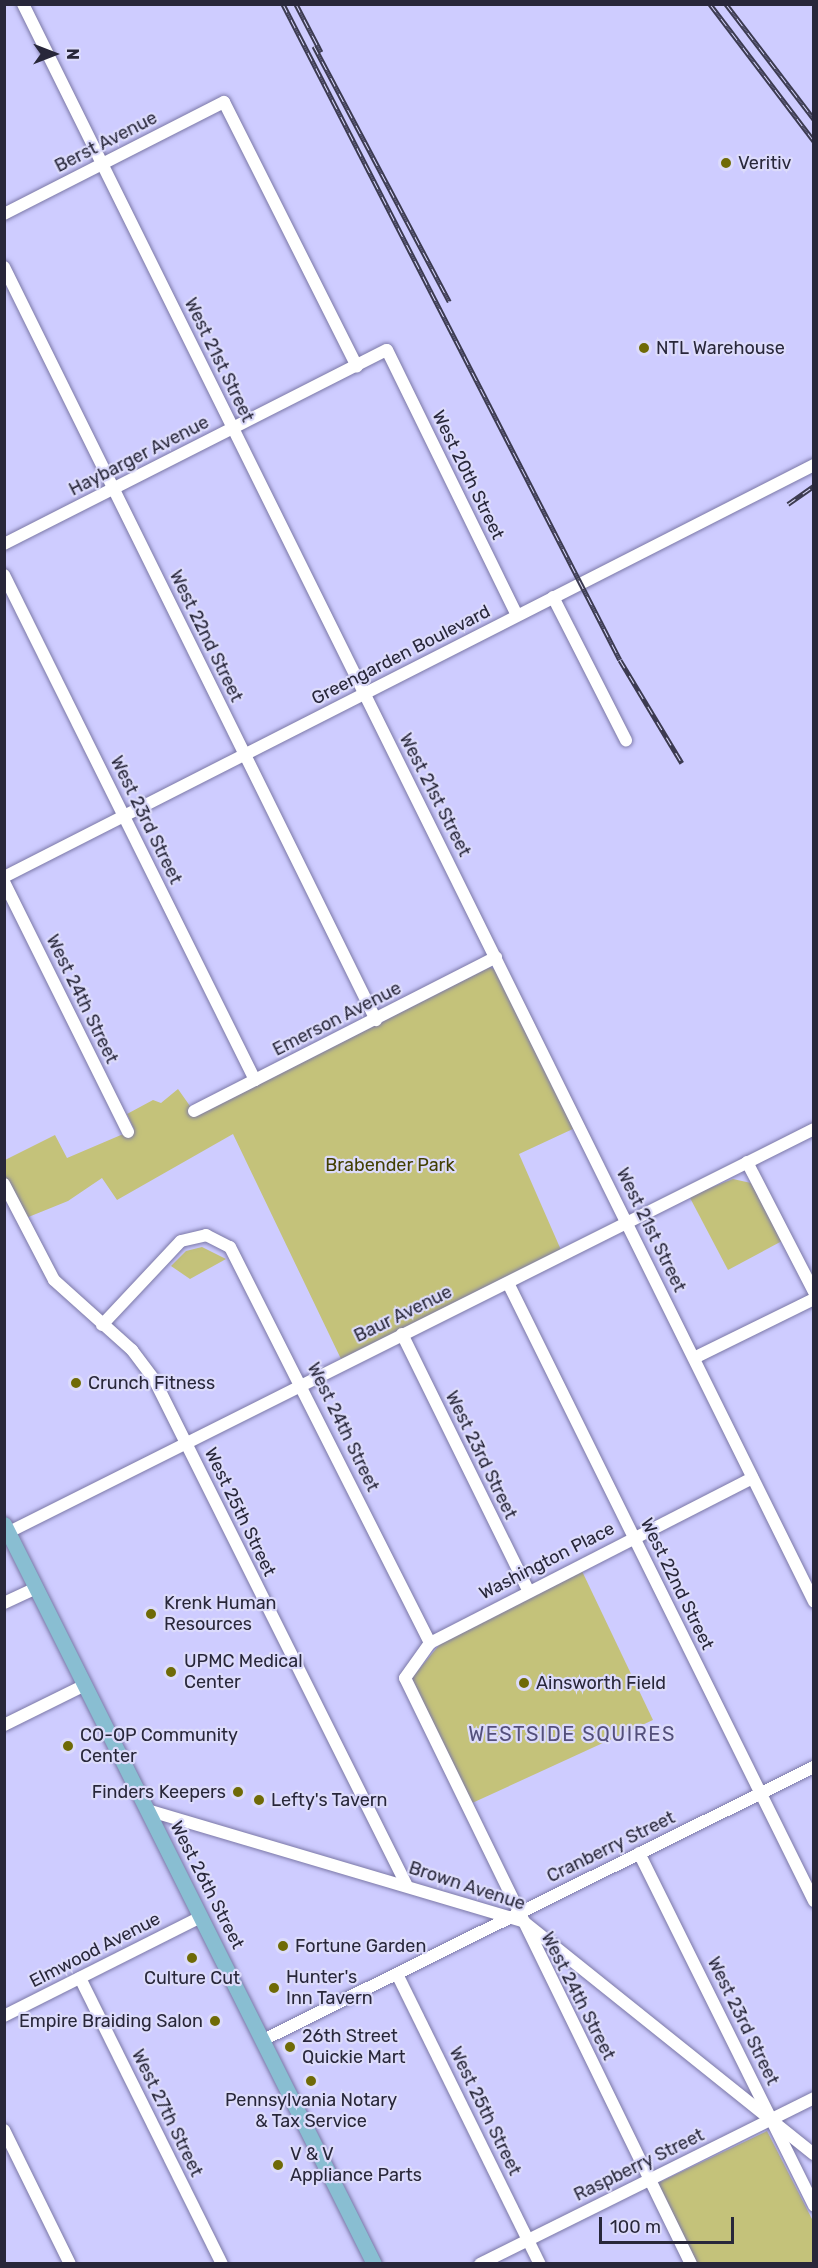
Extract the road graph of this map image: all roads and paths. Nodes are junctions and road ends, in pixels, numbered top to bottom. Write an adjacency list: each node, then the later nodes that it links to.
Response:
1 (23, 4): 2 (street, West 21st Street)
2 (102, 164): 3 (street, Berst Avenue); 6 (street, Berst Avenue); 7 (street, West 21st Street)
3 (4, 214)
4 (4, 267): 9 (street, West 22nd Street)
5 (387, 350): 6 (street, Haybarger Avenue); 13 (street, West 20th Street)
6 (357, 366): 7 (street, Haybarger Avenue)
7 (232, 429): 9 (street, Haybarger Avenue); 14 (street, West 21st Street)
8 (813, 465): 12 (street, Greengarden Boulevard)
9 (114, 489): 10 (street, Haybarger Avenue); 16 (street, West 22nd Street)
10 (4, 544)
11 (4, 575): 17 (street, West 23rd Street)
12 (553, 597): 13 (street, Greengarden Boulevard); 15 (street)
13 (517, 615): 14 (street, Greengarden Boulevard)
14 (364, 693): 16 (street, Greengarden Boulevard); 20 (street, West 21st Street)
15 (627, 740)
16 (244, 755): 17 (street, Greengarden Boulevard); 21 (street, West 22nd Street)
17 (124, 816): 18 (street, Greengarden Boulevard); 22 (street, West 23rd Street)
18 (4, 877)
19 (4, 882): 25 (street, West 24th Street)
20 (496, 957): 21 (street, Emerson Avenue); 28 (street, West 21st Street)
21 (376, 1020): 22 (street, Emerson Avenue)
22 (255, 1080): 23 (street, Emerson Avenue)
23 (194, 1111)
24 (813, 1129): 26 (street, Baur Avenue)
25 (128, 1132)
26 (747, 1162): 28 (street, Baur Avenue); 30 (street)
27 (4, 1184): 32 (street, West 25th Street)
28 (627, 1220): 29 (street, Baur Avenue); 34 (street, West 21st Street)
29 (507, 1283): 33 (street, Baur Avenue); 39 (street, West 22nd Street)
30 (813, 1292)
31 (813, 1299): 34 (street)
32 (102, 1325): 35 (street, West 24th Street); 36 (street, West 25th Street)
33 (402, 1334): 35 (street, Baur Avenue); 41 (street, West 23rd Street)
34 (694, 1358): 37 (street, West 21st Street)
35 (302, 1384): 36 (street, Baur Avenue); 44 (street, West 24th Street)
36 (186, 1443): 38 (street, Baur Avenue); 52 (street, West 25th Street)
37 (752, 1478): 39 (street, Washington Place); 42 (street, West 21st Street)
38 (7, 1528): 40 (main road, West 26th Street)
39 (633, 1537): 41 (street, Washington Place); 49 (street, West 22nd Street)
40 (36, 1588): 43 (street); 46 (main road, West 26th Street)
41 (528, 1590): 44 (street, Washington Place)
42 (813, 1602)
43 (4, 1603)
44 (430, 1643): 45 (street, Washington Place)
45 (405, 1678): 55 (street, West 24th Street)
46 (85, 1685): 47 (street); 50 (main road, West 26th Street)
47 (4, 1725)
48 (813, 1767): 49 (street, Cranberry Street)
49 (760, 1793): 51 (street, Cranberry Street); 53 (street, West 22nd Street)
50 (147, 1810): 52 (street, Brown Avenue); 54 (main road, West 26th Street)
51 (639, 1853): 55 (street, Cranberry Street); 61 (street, West 23rd Street)
52 (406, 1884): 55 (street, Brown Avenue)
53 (813, 1901)
54 (201, 1917): 57 (street, Elmwood Avenue); 59 (main road, West 26th Street)
55 (516, 1917): 56 (street, Cranberry Street); 61 (street, Brown Avenue); 64 (street, West 24th Street)
56 (397, 1974): 59 (street, Cranberry Street); 66 (street, West 25th Street)
57 (80, 1978): 58 (street, Elmwood Avenue); 68 (street, West 27th Street)
58 (4, 2016)
59 (263, 2040): 69 (main road, West 26th Street)
60 (813, 2098): 61 (street, Raspberry Street)
61 (771, 2119): 63 (street, Brown Avenue); 64 (street, Raspberry Street); 65 (street, West 23rd Street)
62 (4, 2130): 67 (street)
63 (813, 2154)
64 (649, 2179): 66 (street, Raspberry Street); 72 (street, West 24th Street)
65 (813, 2206)
66 (528, 2239): 70 (street, Raspberry Street); 71 (street, West 25th Street)
67 (70, 2264)
68 (222, 2264)
69 (374, 2264)
70 (480, 2264)
71 (540, 2264)
72 (691, 2264)

